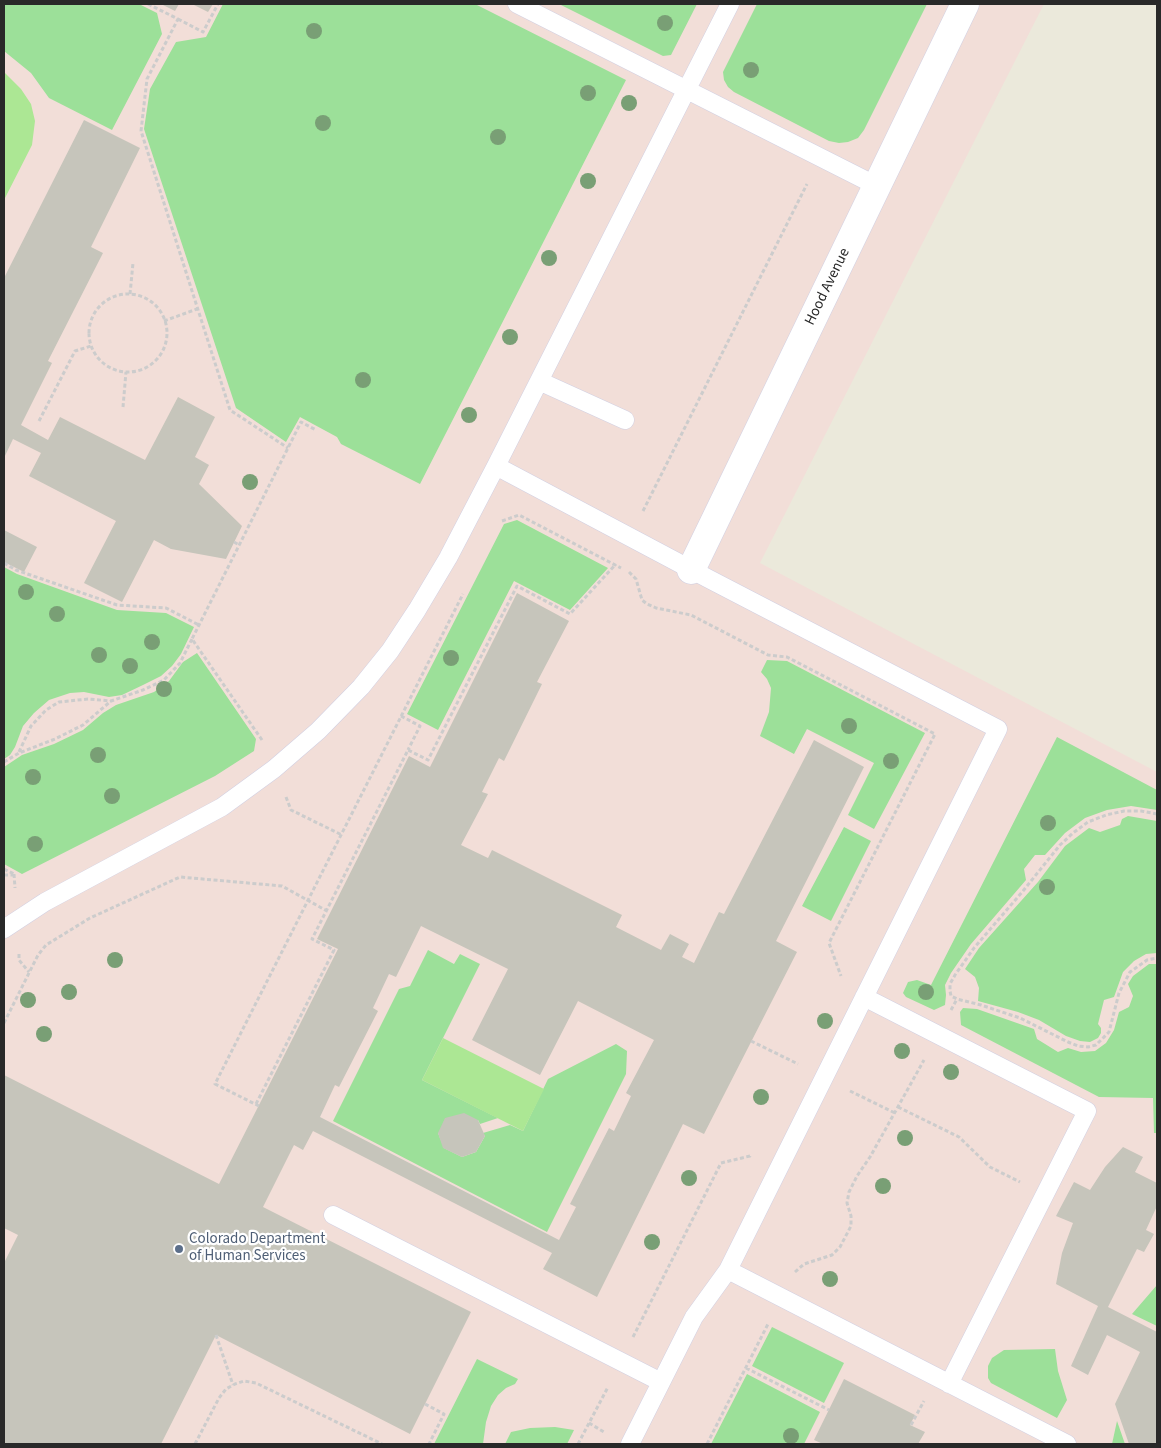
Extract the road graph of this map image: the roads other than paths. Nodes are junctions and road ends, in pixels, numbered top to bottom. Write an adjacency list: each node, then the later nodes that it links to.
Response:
1 (517, 4): 4 (lane)
2 (730, 4): 4 (lane)
3 (965, 4): 5 (street, Hood Avenue)
4 (686, 90): 5 (lane); 6 (lane)
5 (877, 186): 9 (street, Hood Avenue)
6 (540, 381): 7 (lane); 8 (lane)
7 (625, 420)
8 (496, 466): 9 (lane); 10 (lane)
9 (691, 570): 11 (lane)
10 (4, 929)
11 (864, 997): 13 (lane); 15 (lane)
12 (333, 1215): 14 (lane)
13 (728, 1270): 14 (lane); 15 (lane)
14 (661, 1382): 16 (lane)
15 (950, 1384): 17 (lane)
16 (630, 1444)
17 (1067, 1444)

